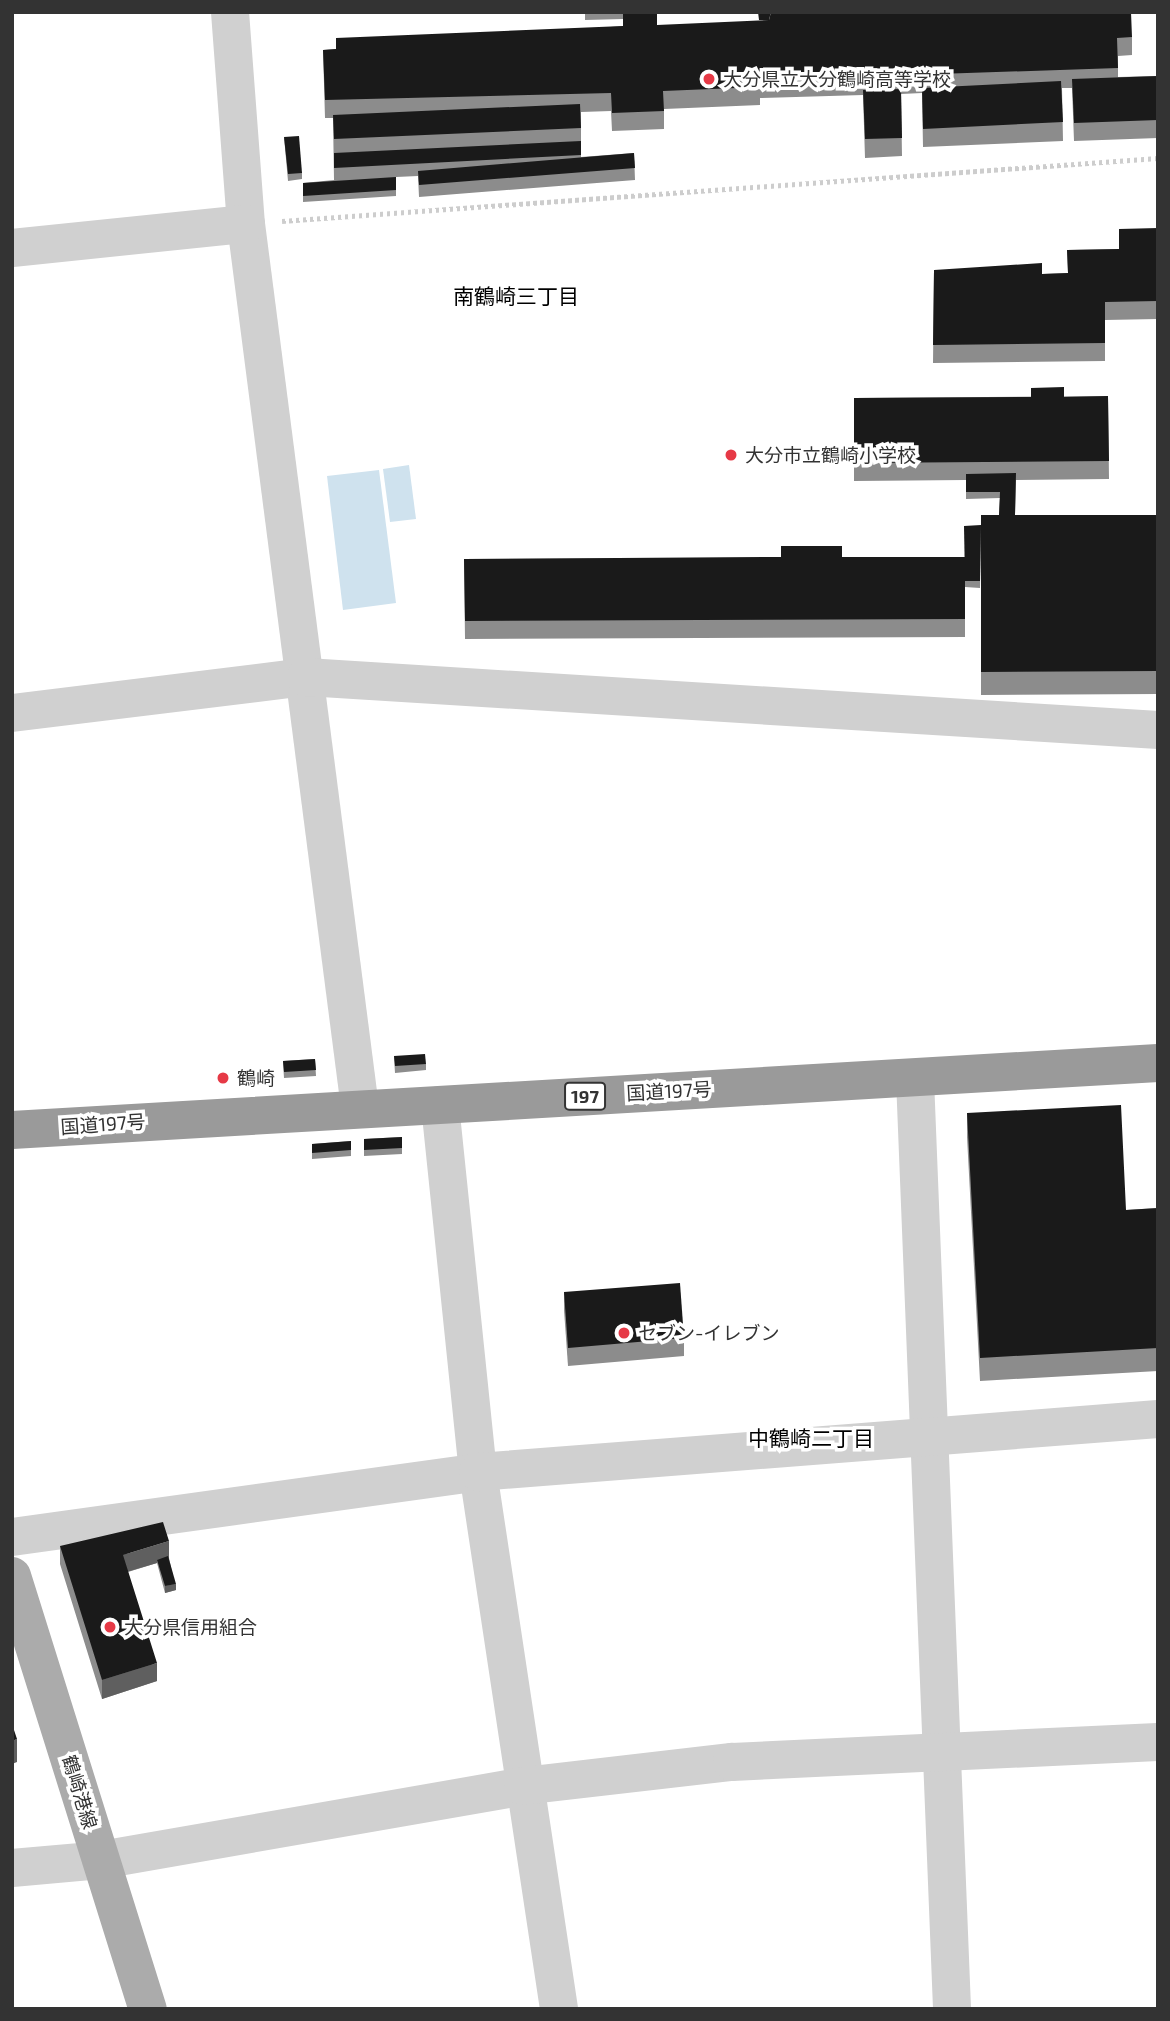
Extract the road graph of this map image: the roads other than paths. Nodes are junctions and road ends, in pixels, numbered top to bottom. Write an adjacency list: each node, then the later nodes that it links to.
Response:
1 (230, 12): 2 (street)
2 (246, 224): 3 (street); 4 (street)
3 (12, 248)
4 (306, 677): 5 (street); 6 (street); 10 (street)
5 (12, 713)
6 (1158, 730)
7 (1158, 1063): 8 (highway, 国道197号 / 197)
8 (915, 1079): 9 (highway, 国道197号 / 197); 13 (street)
9 (440, 1105): 10 (highway, 国道197号 / 197); 14 (street)
10 (360, 1108): 11 (highway, 国道197号 / 197)
11 (12, 1130)
12 (1152, 1422): 13 (street)
13 (929, 1439): 14 (street); 18 (street)
14 (478, 1472): 15 (street); 19 (street)
15 (12, 1537)
16 (12, 1576): 20 (main road, 鶴崎港線)
17 (1158, 1742): 18 (street)
18 (941, 1752): 19 (street); 24 (street)
19 (523, 1786): 20 (street); 23 (street)
20 (102, 1860): 21 (street); 22 (main road, 鶴崎港線)
21 (12, 1868)
22 (148, 2009)
23 (559, 2009)
24 (952, 2009)

